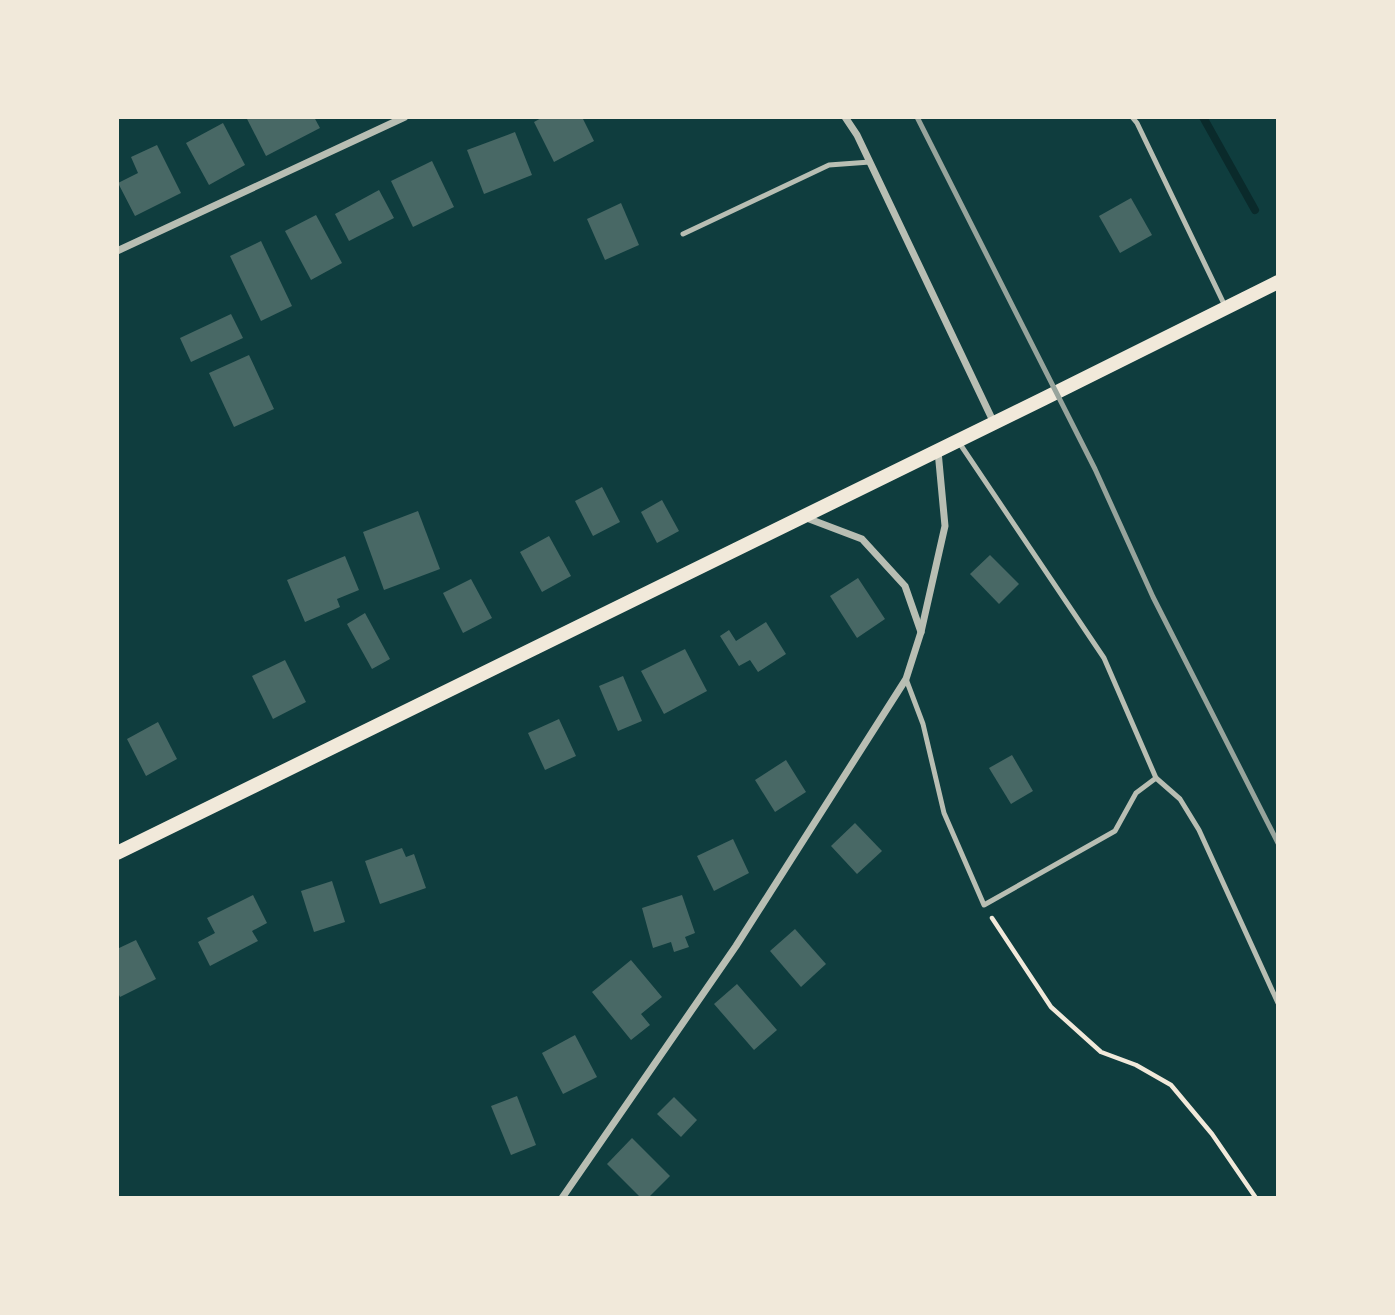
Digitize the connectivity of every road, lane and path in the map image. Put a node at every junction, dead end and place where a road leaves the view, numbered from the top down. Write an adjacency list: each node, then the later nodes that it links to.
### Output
1 (405, 117): 6 (street)
2 (845, 117): 4 (street)
3 (1132, 117): 8 (lane)
4 (870, 162): 5 (lane); 9 (street)
5 (683, 234)
6 (117, 251)
7 (1278, 282): 8 (main road)
8 (1226, 309): 9 (main road)
9 (994, 423): 10 (main road)
10 (958, 441): 11 (main road); 15 (lane)
11 (938, 451): 12 (main road); 13 (street)
12 (803, 517): 13 (street); 16 (main road)
13 (921, 632): 14 (street)
14 (906, 679): 17 (lane); 19 (street)
15 (1156, 778): 17 (lane); 18 (lane)
16 (117, 853)
17 (984, 905): 20 (path)
18 (1278, 1003)
19 (562, 1198)
20 (1256, 1198)

